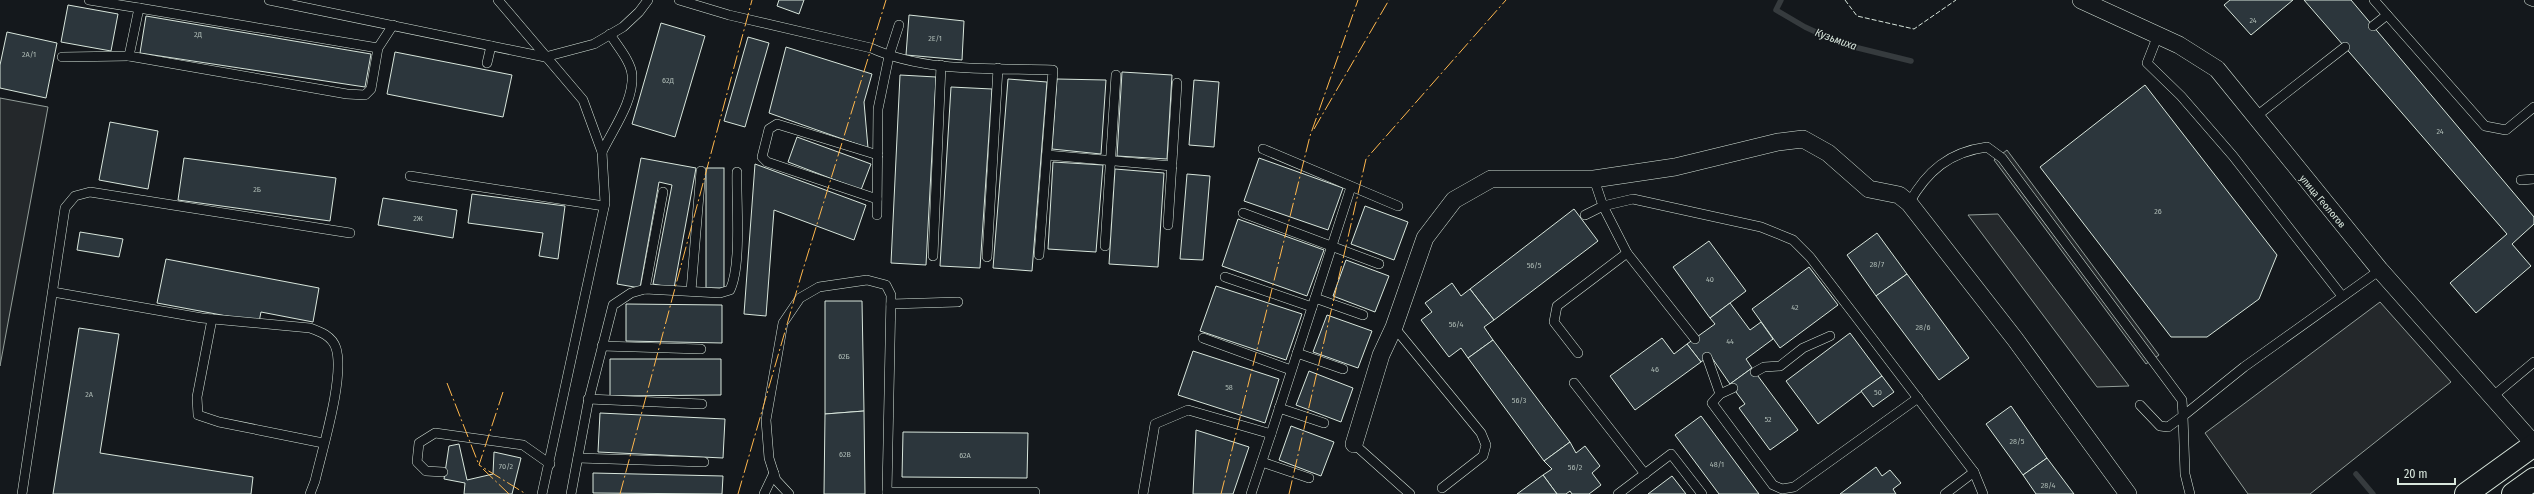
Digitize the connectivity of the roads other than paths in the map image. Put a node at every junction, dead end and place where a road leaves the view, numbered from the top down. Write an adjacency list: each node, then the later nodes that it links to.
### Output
1 (89, 0): 11 (lane)
2 (269, 0): 13 (lane)
3 (498, 0): 22 (lane)
4 (648, 0): 16 (lane)
5 (679, 0): 23 (lane)
6 (2082, 0): 10 (street, улица Геологов)
7 (2374, 0): 12 (lane)
8 (2529, 0): 9 (lane)
9 (2534, 2)
10 (2101, 4): 17 (street, улица Геологов)
11 (139, 8): 20 (lane); 21 (lane)
12 (2387, 15): 15 (lane); 30 (lane)
13 (393, 25): 18 (lane); 20 (lane)
14 (899, 25): 23 (lane)
15 (2373, 26)
16 (610, 34): 22 (lane); 33 (lane)
17 (2158, 35): 31 (street, улица Геологов); 68 (lane)
18 (492, 46): 22 (lane); 25 (lane)
19 (2345, 47): 31 (lane)
20 (378, 48): 21 (lane)
21 (129, 56): 24 (lane)
22 (545, 56): 33 (lane)
23 (889, 56): 26 (lane); 34 (lane)
24 (62, 57)
25 (487, 63)
26 (941, 65): 27 (lane); 60 (lane)
27 (998, 68): 35 (lane); 61 (lane)
28 (1116, 75): 36 (lane)
29 (1177, 83): 37 (lane)
30 (2534, 107)
31 (2254, 118): 63 (street, улица Геологов)
32 (1263, 149): 44 (lane)
33 (602, 152): 48 (lane)
34 (878, 155): 46 (lane); 46 (lane)
35 (1047, 155): 36 (lane); 59 (lane)
36 (1110, 160): 37 (lane); 57 (lane)
37 (1172, 166): 54 (lane)
38 (701, 171): 66 (lane)
39 (737, 172): 66 (lane)
40 (410, 176): 48 (lane)
41 (2534, 178): 43 (lane)
42 (1594, 179): 47 (street); 50 (lane); 75 (street)
43 (2522, 180)
44 (1351, 187): 49 (lane); 56 (lane)
45 (663, 192): 65 (lane)
46 (877, 199): 52 (lane)
47 (1909, 203): 97 (lane); 130 (street)
48 (604, 206): 106 (lane)
49 (1398, 206)
50 (1603, 206): 53 (lane); 58 (lane); 92 (lane)
51 (1242, 213): 56 (lane)
52 (877, 215)
53 (1585, 215)
54 (1168, 225)
55 (350, 233): 67 (lane)
56 (1332, 245): 62 (lane); 69 (lane)
57 (1105, 246)
58 (1627, 253): 78 (lane); 81 (lane)
59 (1039, 255)
60 (933, 256)
61 (987, 257)
62 (1379, 264)
63 (2380, 270): 68 (lane); 91 (street, улица Геологов)
64 (1225, 277): 72 (lane)
65 (645, 289): 66 (lane); 79 (lane)
66 (691, 291)
67 (53, 292): 74 (lane); 116 (lane)
68 (2342, 296): 97 (lane)
69 (1315, 298): 72 (lane); 73 (lane)
70 (958, 302): 71 (lane)
71 (890, 304): 109 (lane); 114 (lane)
72 (1312, 307): 82 (lane)
73 (1362, 315)
74 (212, 319): 100 (lane); 100 (lane)
75 (1394, 327): 101 (street); 113 (lane)
76 (1830, 336): 87 (lane)
77 (1203, 338): 86 (lane)
78 (1695, 339)
79 (602, 346): 80 (lane); 93 (lane)
80 (701, 349)
81 (1578, 352)
82 (1297, 353): 85 (lane); 86 (lane)
83 (1707, 357): 90 (lane)
84 (2534, 362): 91 (lane)
85 (1343, 369)
86 (1291, 370): 96 (lane)
87 (1755, 372)
88 (1574, 383): 110 (lane)
89 (1734, 388): 90 (lane)
90 (1720, 394): 92 (lane)
91 (2492, 397): 102 (street, улица Геологов)
92 (1918, 398): 108 (lane)
93 (588, 399): 94 (lane); 103 (lane)
94 (702, 404)
95 (2140, 405): 97 (lane)
96 (1279, 408): 98 (lane); 99 (lane)
97 (2183, 416): 131 (lane)
98 (1324, 423)
99 (1270, 434): 105 (lane); 123 (lane)
100 (323, 443): 117 (lane)
101 (1354, 444): 125 (lane)
102 (2534, 444): 132 (main road)
103 (578, 458): 104 (lane); 119 (lane)
104 (704, 462)
105 (1262, 462): 111 (lane); 124 (lane)
106 (550, 464): 107 (lane); 118 (lane)
107 (443, 472)
108 (1974, 472): 128 (lane); 129 (lane)
109 (774, 473): 120 (lane); 121 (lane)
110 (1645, 474): 126 (lane); 127 (lane)
111 (1309, 478)
112 (2534, 479): 133 (main road)
113 (1442, 488)
114 (887, 493): 115 (lane)
115 (942, 493): 122 (lane)
116 (22, 494)
117 (310, 494)
118 (542, 494)
119 (571, 494)
120 (764, 494)
121 (789, 494)
122 (1034, 494)
123 (1143, 494)
124 (1251, 494)
125 (1410, 494)
126 (1618, 494)
127 (1702, 494)
128 (1945, 494)
129 (1983, 494)
130 (2128, 494)
131 (2190, 494)
132 (2466, 494)
133 (2513, 494)

